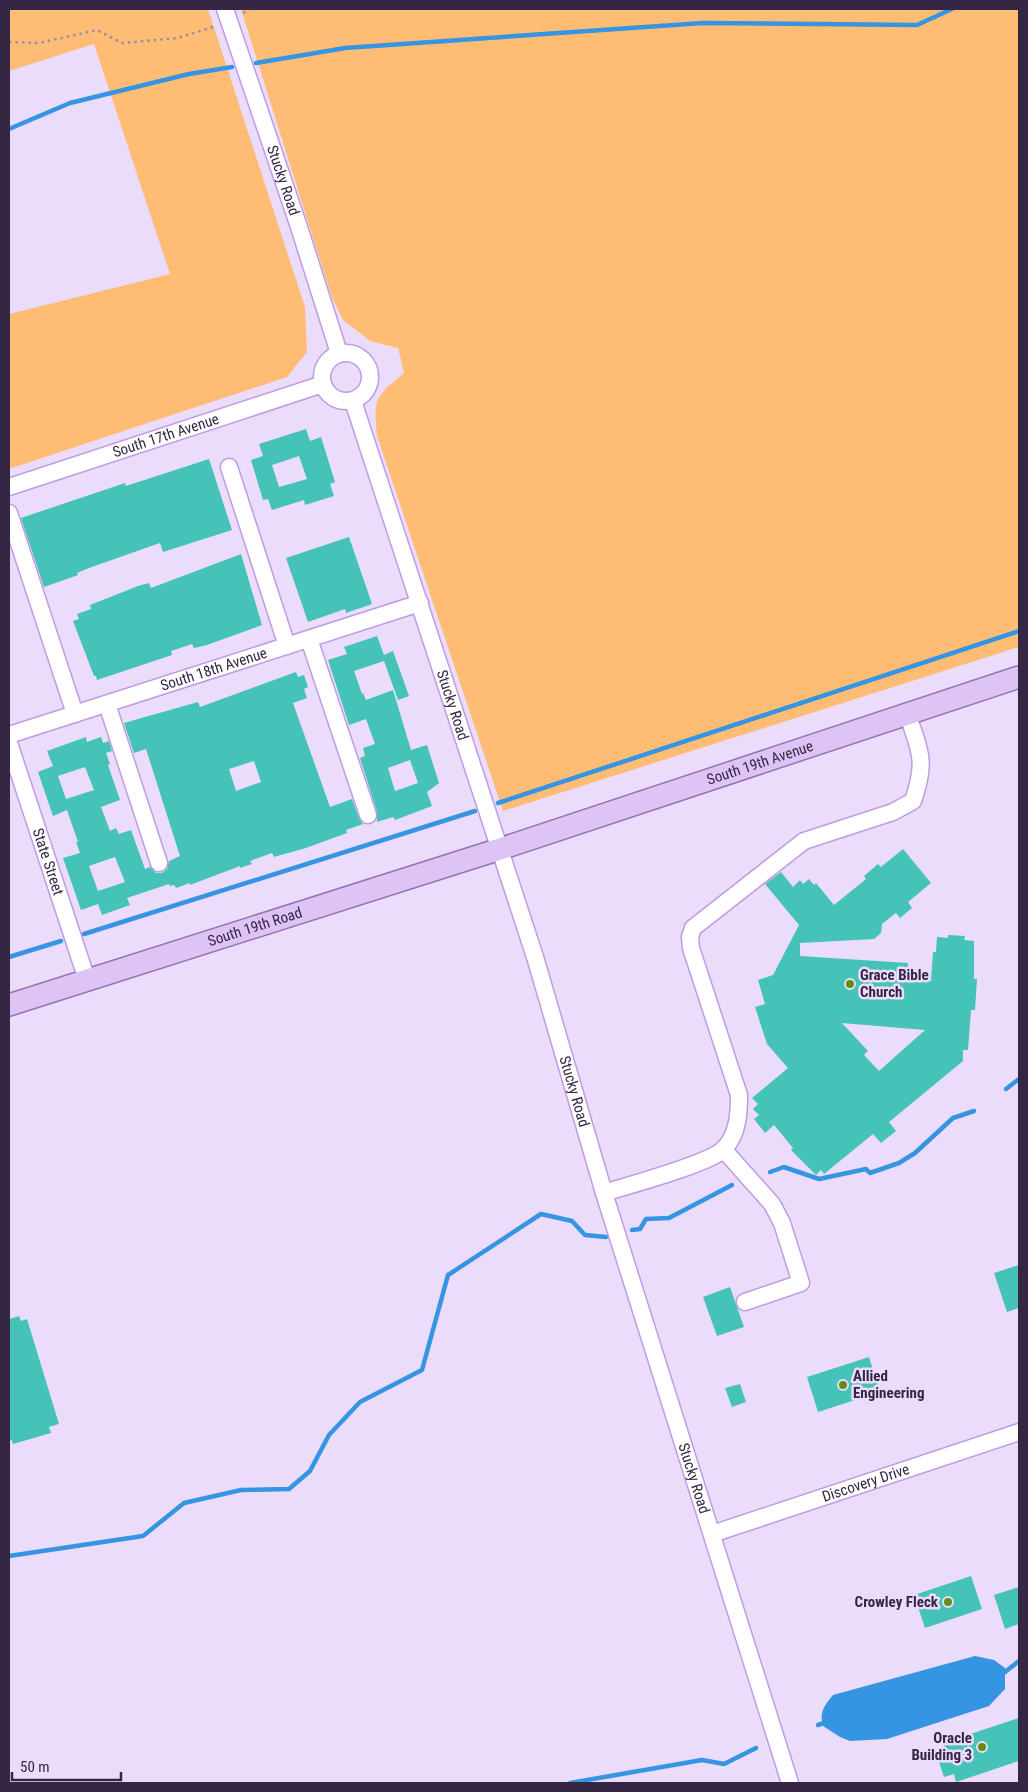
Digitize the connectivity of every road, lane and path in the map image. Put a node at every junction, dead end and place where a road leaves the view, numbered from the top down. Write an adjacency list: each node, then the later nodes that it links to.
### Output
1 (227, 15): 2 (path); 3 (street, Stucky Road)
2 (9, 42)
3 (339, 353): 4 (street); 5 (street)
4 (322, 384): 5 (street); 7 (street, South 17th Avenue)
5 (353, 401): 9 (street, Stucky Road)
6 (229, 467): 11 (street)
7 (9, 487)
8 (9, 513): 15 (street)
9 (420, 604): 10 (street, South 18th Avenue); 19 (street, Stucky Road)
10 (309, 639): 11 (street, South 18th Avenue); 18 (street)
11 (287, 646): 13 (street, South 18th Avenue)
12 (1019, 677): 14 (main road, South 19th Avenue)
13 (107, 704): 15 (street, South 18th Avenue); 20 (street)
14 (907, 713): 19 (main road, South 19th Avenue); 23 (street)
15 (75, 714): 16 (street, South 18th Avenue)
16 (9, 735)
17 (9, 743): 21 (street, State Street)
18 (368, 815)
19 (500, 849): 21 (main road, South 19th Road); 24 (street, Stucky Road)
20 (159, 863)
21 (87, 980): 22 (main road, South 19th Road)
22 (9, 1005)
23 (723, 1149): 24 (street); 25 (street)
24 (604, 1193): 27 (street, Stucky Road)
25 (745, 1302)
26 (1019, 1432): 27 (street, Discovery Drive)
27 (712, 1534): 28 (street, Stucky Road)
28 (790, 1783)

